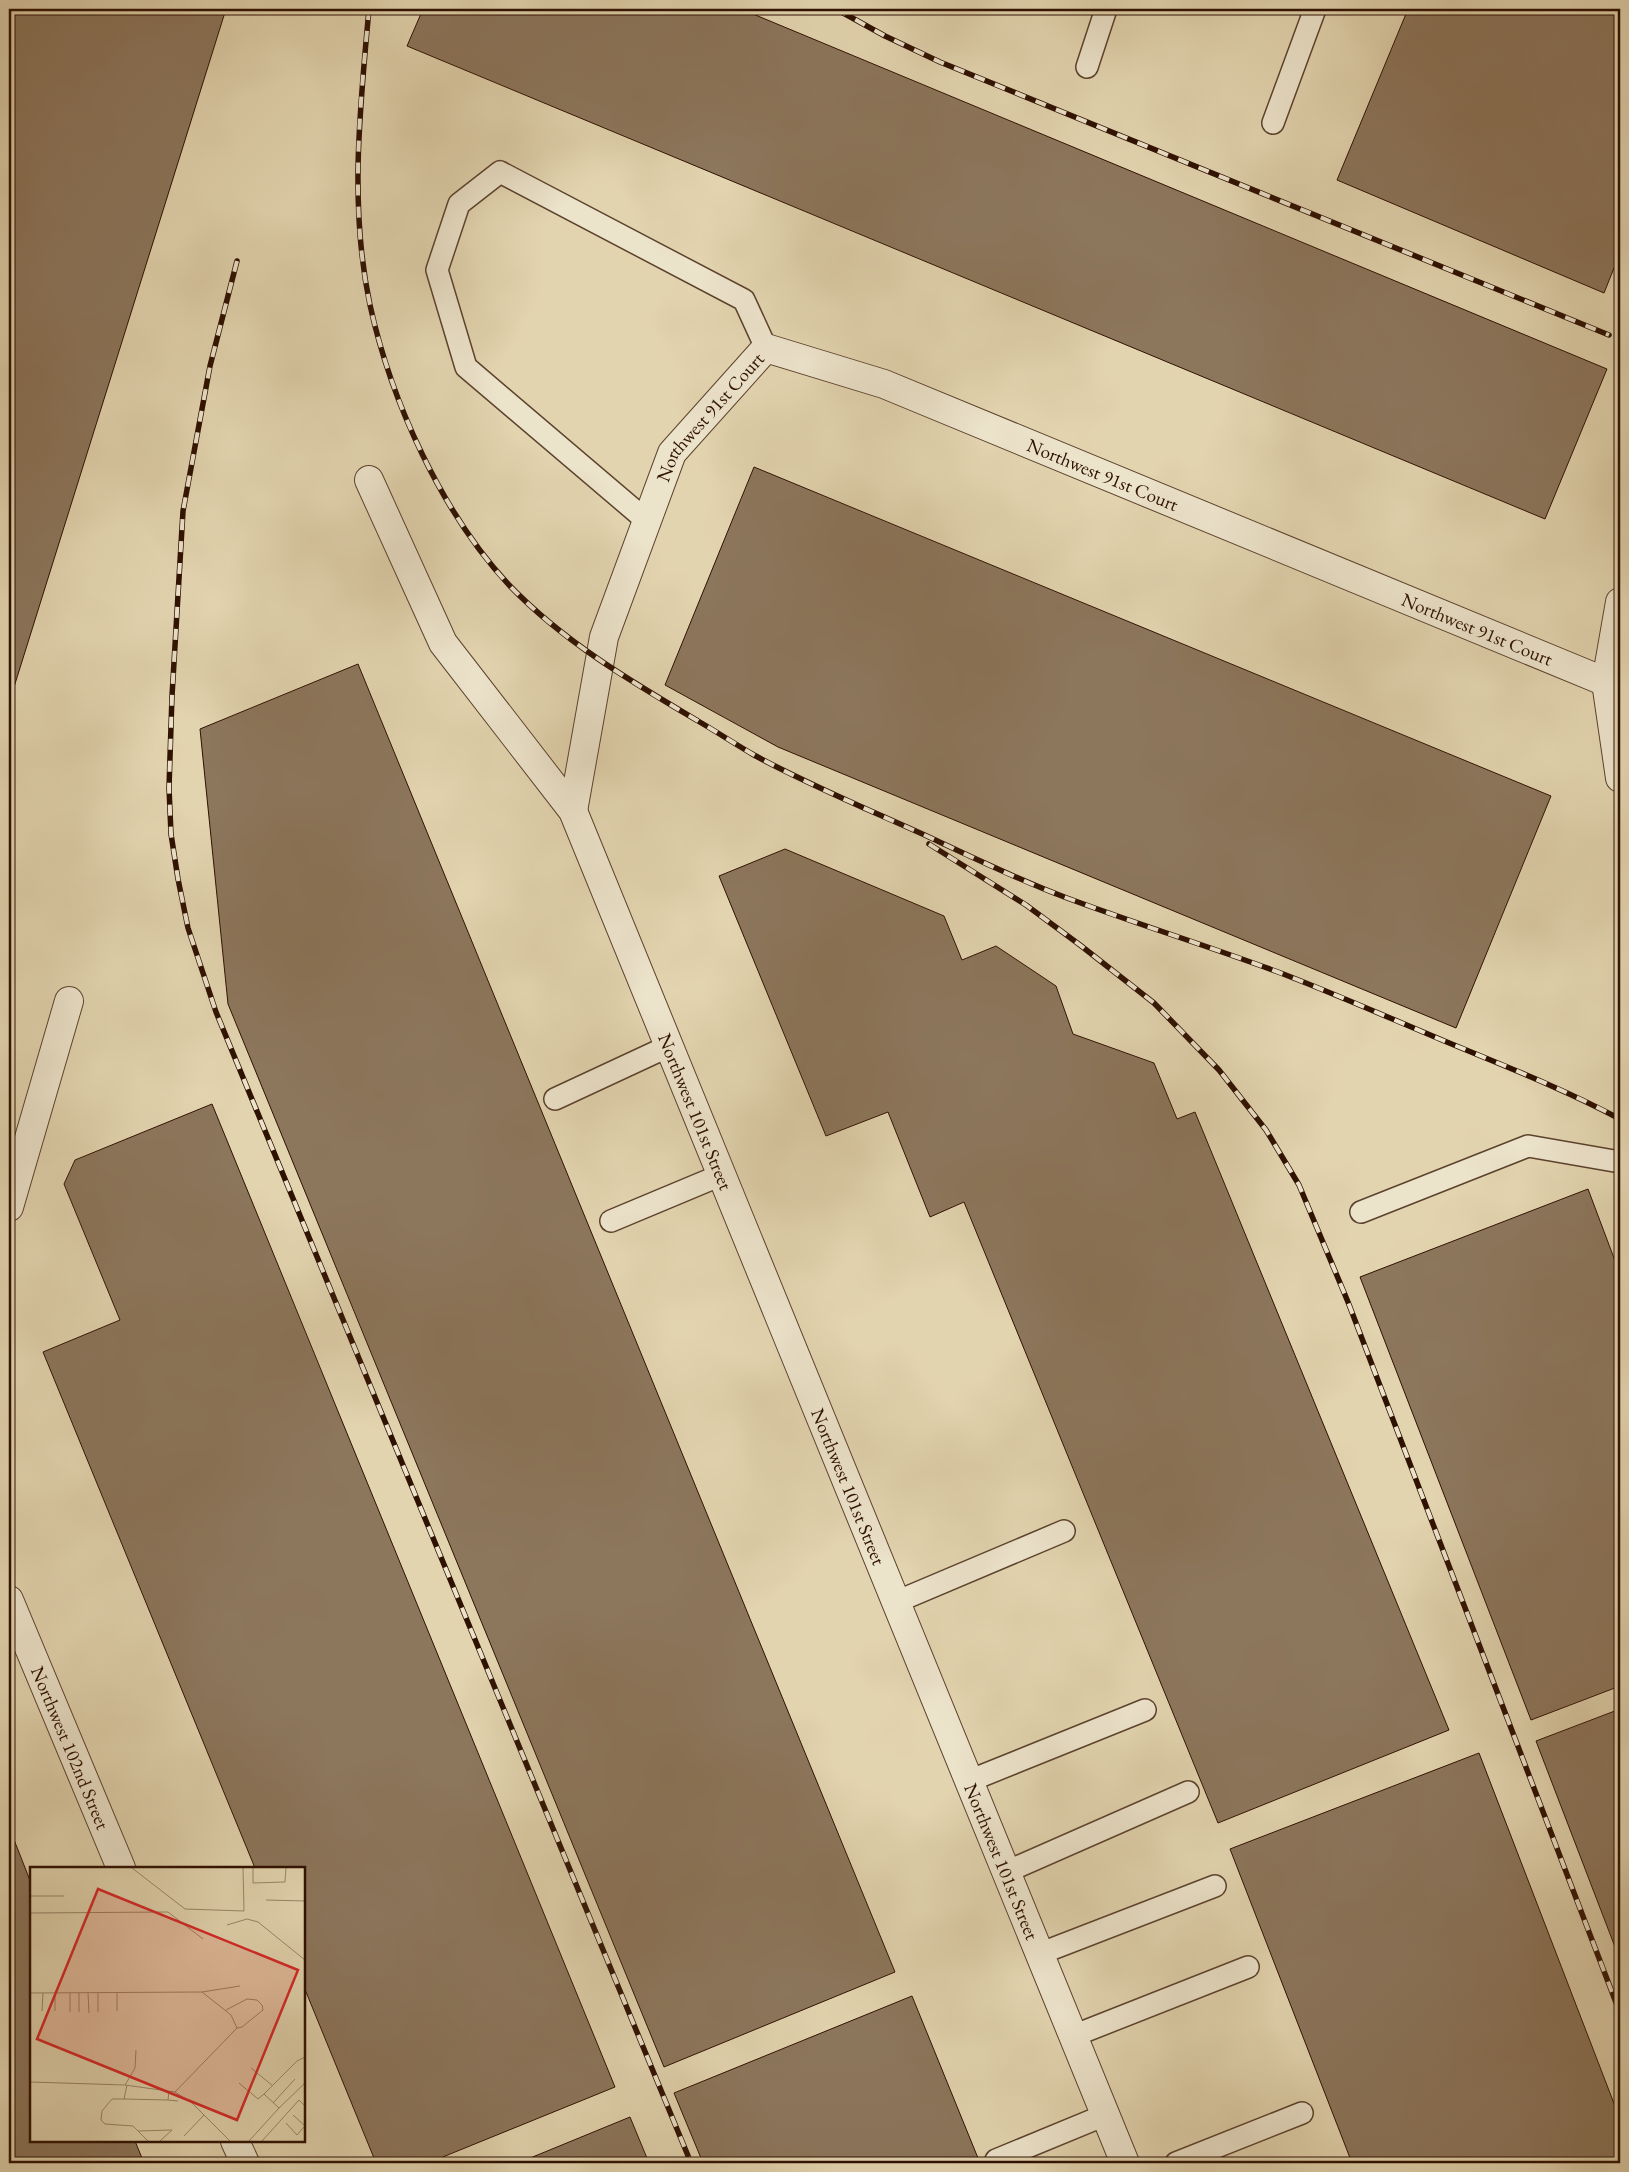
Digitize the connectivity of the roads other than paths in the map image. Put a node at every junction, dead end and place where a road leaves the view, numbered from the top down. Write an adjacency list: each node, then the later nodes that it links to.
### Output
1 (1106, 9): 3 (lane)
2 (1315, 9): 4 (lane)
3 (1088, 66)
4 (1273, 123)
5 (766, 348): 7 (street, Northwest 91st Court); 7 (lane); 9 (street, Northwest 91st Court)
6 (369, 480): 12 (street)
7 (648, 521): 12 (street, Northwest 91st Court)
8 (1620, 602): 9 (street)
9 (1606, 682): 10 (street)
10 (1618, 743): 11 (street)
11 (1620, 778)
12 (572, 811): 14 (street, Northwest 101st Street)
13 (69, 1001): 18 (street)
14 (669, 1046): 15 (lane); 17 (street, Northwest 101st Street)
15 (554, 1099)
16 (1620, 1162): 19 (lane)
17 (721, 1175): 20 (lane); 23 (street, Northwest 101st Street)
18 (9, 1207)
19 (1361, 1212)
20 (611, 1222)
21 (1064, 1531): 23 (lane)
22 (9, 1600): 27 (street, Northwest 102nd Street)
23 (896, 1602): 25 (street, Northwest 101st Street)
24 (1145, 1710): 25 (lane)
25 (969, 1782): 28 (street, Northwest 101st Street)
26 (1188, 1792): 28 (lane)
27 (121, 1867)
28 (1006, 1872): 30 (street, Northwest 101st Street)
29 (1215, 1886): 30 (lane)
30 (1039, 1954): 32 (street, Northwest 101st Street)
31 (1248, 1967): 32 (lane)
32 (1073, 2036): 34 (street, Northwest 101st Street)
33 (1302, 2113): 39 (lane)
34 (1105, 2115): 36 (lane); 38 (street, Northwest 101st Street)
35 (235, 2142): 37 (street)
36 (996, 2160)
37 (245, 2163)
38 (1125, 2163)
39 (1176, 2163)

